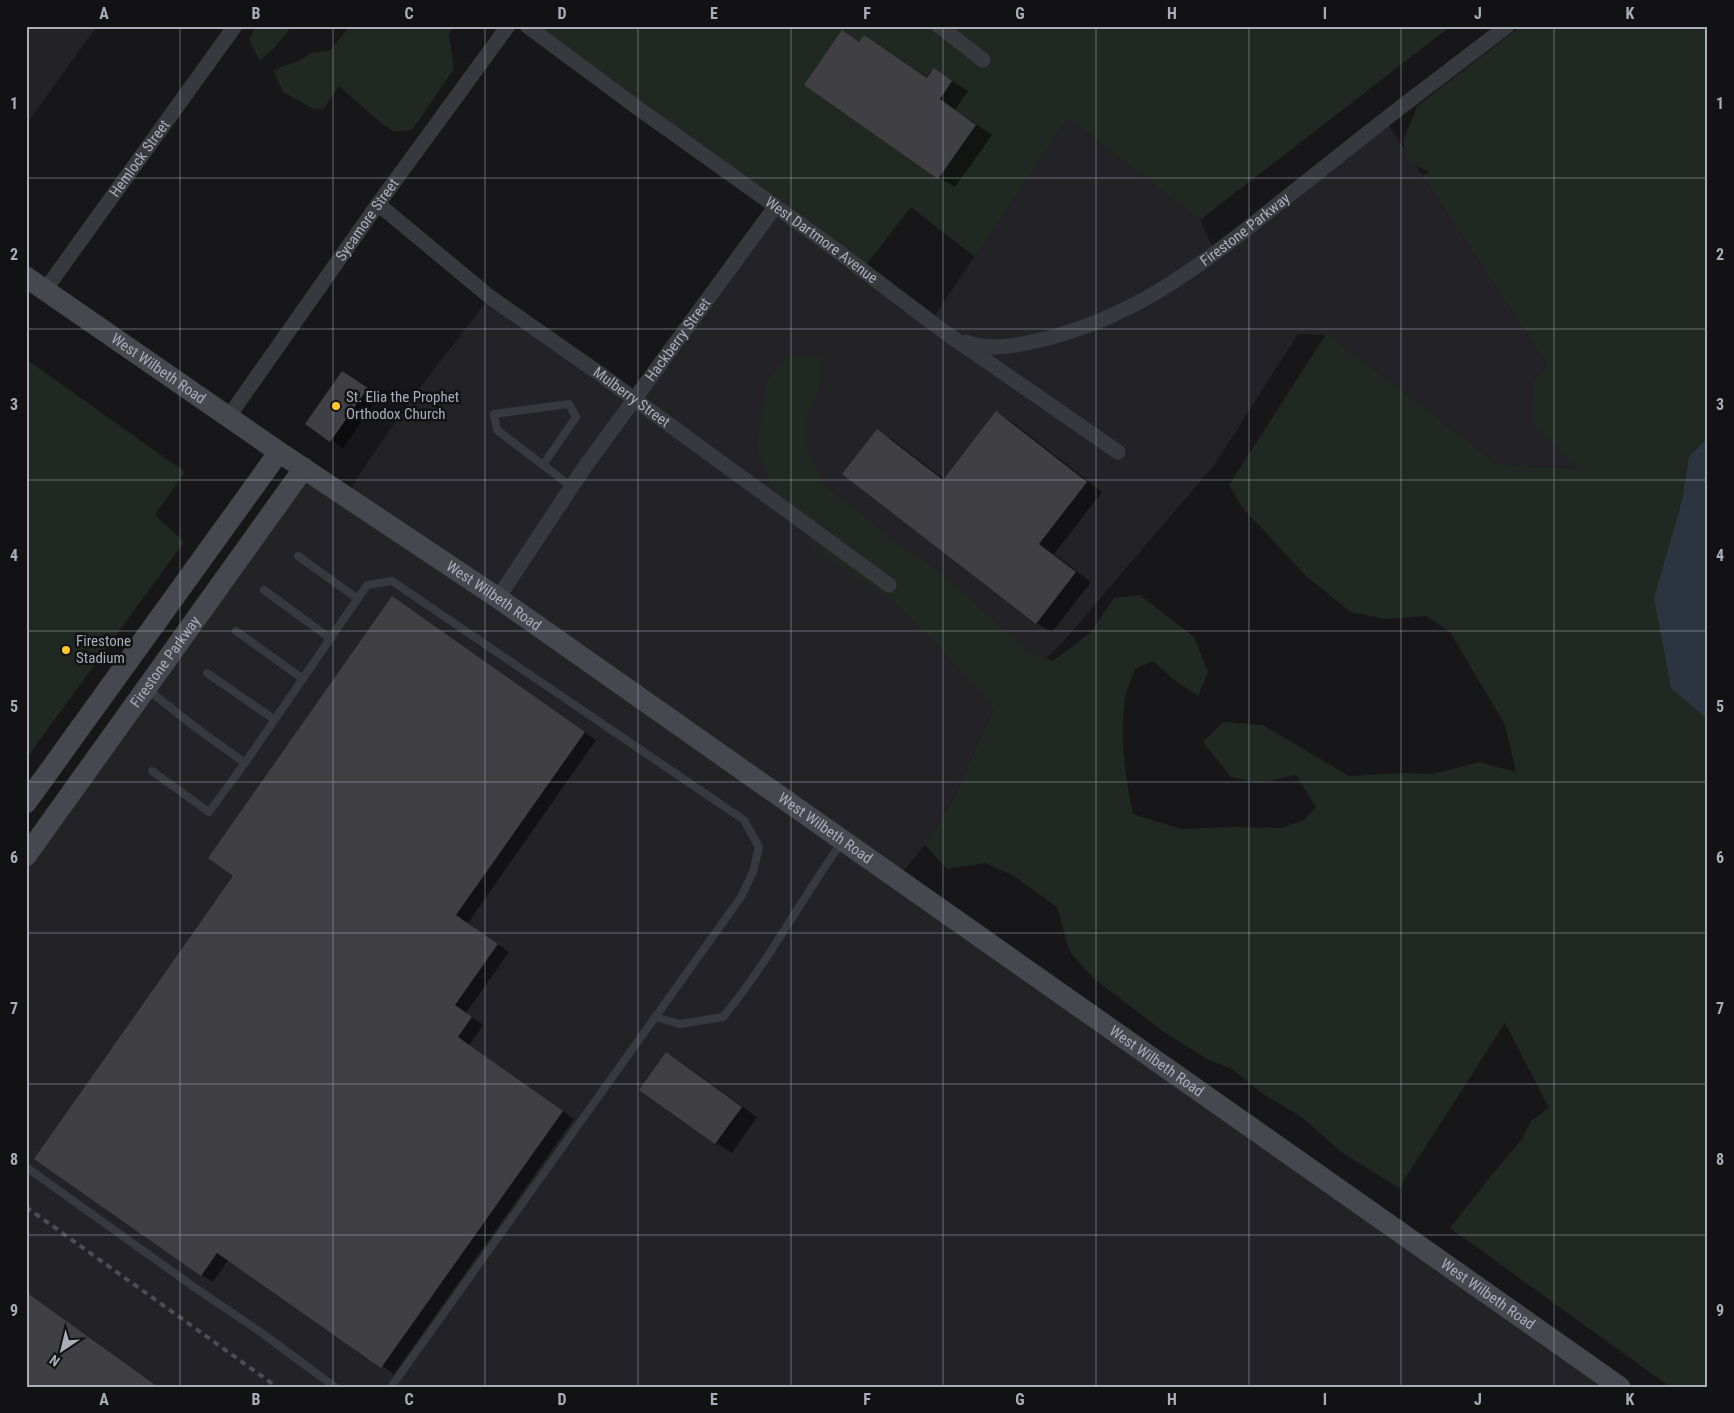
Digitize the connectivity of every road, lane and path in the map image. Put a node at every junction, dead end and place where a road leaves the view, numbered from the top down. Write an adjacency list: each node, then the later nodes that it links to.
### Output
1 (234, 26): 10 (street, Hemlock Street)
2 (508, 26): 7 (street, Sycamore Street)
3 (527, 26): 8 (street, West Dartmore Avenue)
4 (939, 26): 6 (street)
5 (1507, 26): 11 (street, Firestone Parkway)
6 (984, 60)
7 (378, 204): 12 (street, Mulberry Street); 13 (street, Sycamore Street)
8 (775, 207): 11 (street, West Dartmore Avenue); 12 (street, Hackberry Street)
9 (26, 277): 10 (main road, West Wilbeth Road)
10 (45, 290): 13 (main road, West Wilbeth Road)
11 (946, 333): 15 (street, West Dartmore Avenue)
12 (634, 399): 18 (street, Hackberry Street); 20 (street, Mulberry Street)
13 (229, 416): 14 (main road, West Wilbeth Road)
14 (279, 452): 17 (main road, West Wilbeth Road); 32 (main road, Firestone Parkway)
15 (1118, 452)
16 (543, 465): 16 (lane); 18 (lane)
17 (304, 468): 22 (main road, West Wilbeth Road); 28 (main road, Firestone Parkway)
18 (572, 487): 22 (street, Hackberry Street)
19 (298, 556): 23 (lane)
20 (889, 585)
21 (264, 590): 25 (lane)
22 (498, 598): 33 (main road, West Wilbeth Road)
23 (358, 599): 25 (lane); 35 (lane)
24 (236, 631): 27 (lane)
25 (331, 639): 27 (lane)
26 (207, 673): 29 (lane)
27 (303, 679): 29 (lane)
28 (147, 689): 30 (lane); 34 (main road, Firestone Parkway)
29 (275, 720): 30 (lane)
30 (245, 763): 31 (lane)
31 (152, 771)
32 (26, 802)
33 (843, 841): 35 (lane); 39 (main road, West Wilbeth Road)
34 (26, 856)
35 (655, 1017): 38 (lane)
36 (26, 1168): 37 (lane)
37 (335, 1387)
38 (391, 1387)
39 (1620, 1387)

